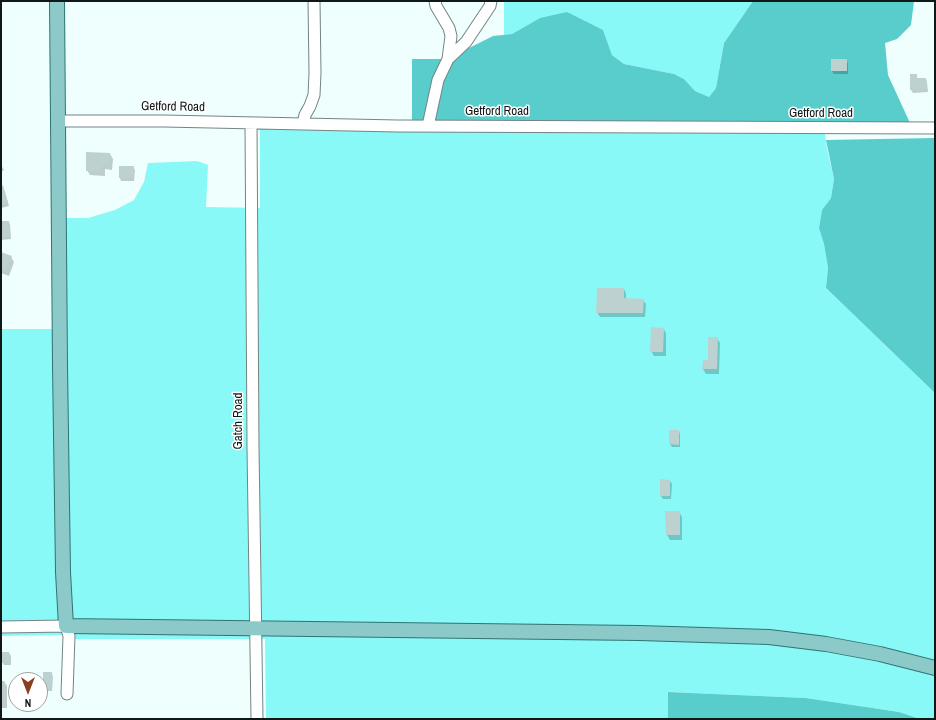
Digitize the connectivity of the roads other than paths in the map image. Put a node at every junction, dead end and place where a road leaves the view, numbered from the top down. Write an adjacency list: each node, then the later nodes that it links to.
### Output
1 (57, 1): 6 (main road)
2 (314, 1): 8 (street)
3 (435, 1): 5 (street)
4 (491, 1): 5 (street)
5 (448, 59): 9 (street)
6 (58, 120): 7 (street, Getford Road); 11 (main road)
7 (251, 123): 8 (street, Getford Road); 13 (street, Gatch Road)
8 (303, 124): 9 (street, Getford Road)
9 (428, 126): 10 (street, Getford Road)
10 (935, 128)
11 (66, 626): 12 (street); 13 (main road); 15 (street)
12 (1, 627)
13 (256, 628): 14 (main road); 16 (street, Gatch Road)
14 (935, 668)
15 (68, 694)
16 (257, 719)

